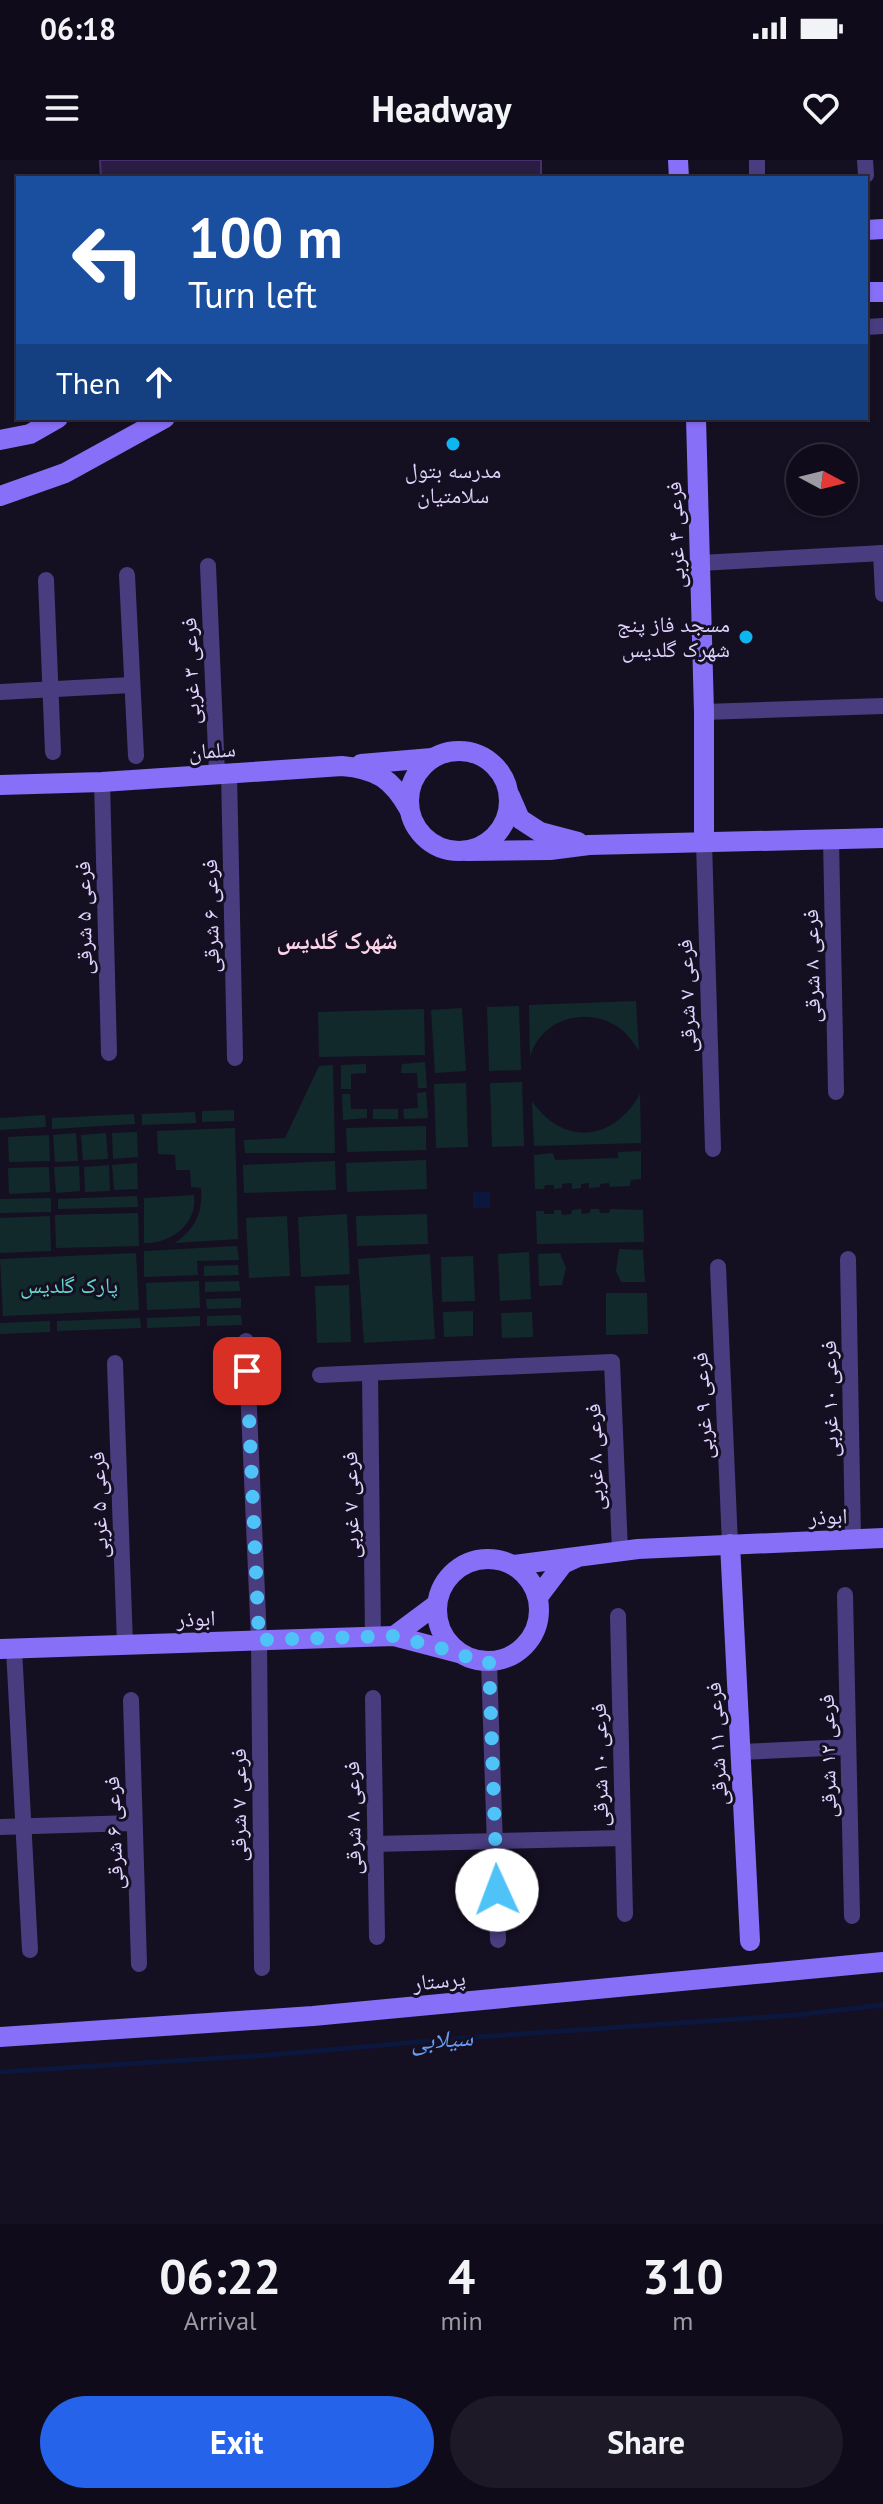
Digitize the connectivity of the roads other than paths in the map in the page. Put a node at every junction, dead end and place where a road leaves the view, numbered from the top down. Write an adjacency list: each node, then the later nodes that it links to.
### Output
1 (54, 420): 4 (street)
2 (161, 420): 5 (street)
3 (696, 420): 7 (street, فرعی ۴ غربی)
4 (0, 440)
5 (0, 496)
6 (882, 553): 7 (street); 11 (street)
7 (700, 563): 16 (street, فرعی ۴ غربی)
8 (208, 566): 21 (street, فرعی ۳ غربی)
9 (127, 575): 12 (street)
10 (46, 580): 13 (street)
11 (883, 594)
12 (131, 685): 13 (street); 18 (street)
13 (52, 690): 14 (street); 17 (street)
14 (0, 692)
15 (883, 706): 16 (street)
16 (704, 712): 28 (street, فرعی ۴ غربی)
17 (53, 752)
18 (136, 756)
19 (432, 758): 20 (street); 24 (street); 25 (street)
20 (342, 766): 21 (street, سلمان); 25 (street, سلمان)
21 (223, 774): 22 (street, سلمان); 32 (street, فرعی ۶ شرقی)
22 (102, 782): 23 (street, سلمان); 31 (street, فرعی ۵ شرقی)
23 (0, 785)
24 (508, 793): 29 (street); 30 (street)
25 (409, 809): 30 (street)
26 (883, 838): 27 (street)
27 (831, 839): 28 (street); 33 (street, فرعی ۸ شرقی)
28 (704, 842): 29 (street); 34 (street, فرعی ۷ شرقی)
29 (589, 845): 30 (street)
30 (467, 851)
31 (109, 1053)
32 (235, 1058)
33 (836, 1092)
34 (713, 1149)
35 (848, 1259): 42 (street, فرعی ۱۰ غربی)
36 (718, 1267): 43 (street, فرعی ۹ غربی)
37 (246, 1341): 53 (street, فرعی ۷ شرقی)
38 (115, 1363): 54 (street, فرعی ۵ غربی)
39 (370, 1373): 40 (street); 44 (street, فرعی ۸ غربی); 52 (street, فرعی ۷ غربی)
40 (320, 1375)
41 (883, 1538): 42 (street, ابوذر)
42 (853, 1539): 43 (street, ابوذر)
43 (730, 1544): 44 (street, ابوذر); 61 (street, فرعی ۱۱ شرقی)
44 (620, 1551): 45 (street, ابوذر)
45 (583, 1555): 46 (street, ابوذر); 48 (street)
46 (514, 1565): 48 (street); 49 (street)
47 (845, 1595): 60 (street, فرعی ۱۲ شرقی)
48 (538, 1597): 57 (street)
49 (437, 1604): 51 (street); 56 (street)
50 (618, 1616): 65 (street, فرعی ۱۰ شرقی)
51 (394, 1636): 52 (street, ابوذر); 56 (street, ابوذر)
52 (373, 1637): 53 (street, ابوذر)
53 (259, 1640): 54 (street, ابوذر); 76 (street, فرعی ۷ شرقی)
54 (125, 1645): 55 (street, ابوذر)
55 (7, 1649): 63 (street)
56 (459, 1653): 57 (street)
57 (489, 1662): 66 (street)
58 (373, 1698): 67 (street, فرعی ۸ شرقی)
59 (131, 1700): 62 (street, فرعی ۶ شرقی)
60 (848, 1747): 61 (street); 69 (street, فرعی ۱۲ شرقی)
61 (740, 1752): 72 (street, فرعی ۱۱ شرقی)
62 (134, 1823): 63 (street); 75 (street, فرعی ۶ شرقی)
63 (24, 1826): 64 (street); 73 (street)
64 (0, 1827)
65 (623, 1838): 66 (street); 68 (street, فرعی ۱۰ شرقی)
66 (495, 1840): 67 (street); 71 (street)
67 (374, 1844): 70 (street, فرعی ۸ شرقی)
68 (625, 1914)
69 (852, 1916)
70 (377, 1937)
71 (498, 1940)
72 (750, 1941)
73 (30, 1950)
74 (883, 1962): 77 (street, پرستار)
75 (139, 1964)
76 (262, 1968)
77 (0, 2037)

